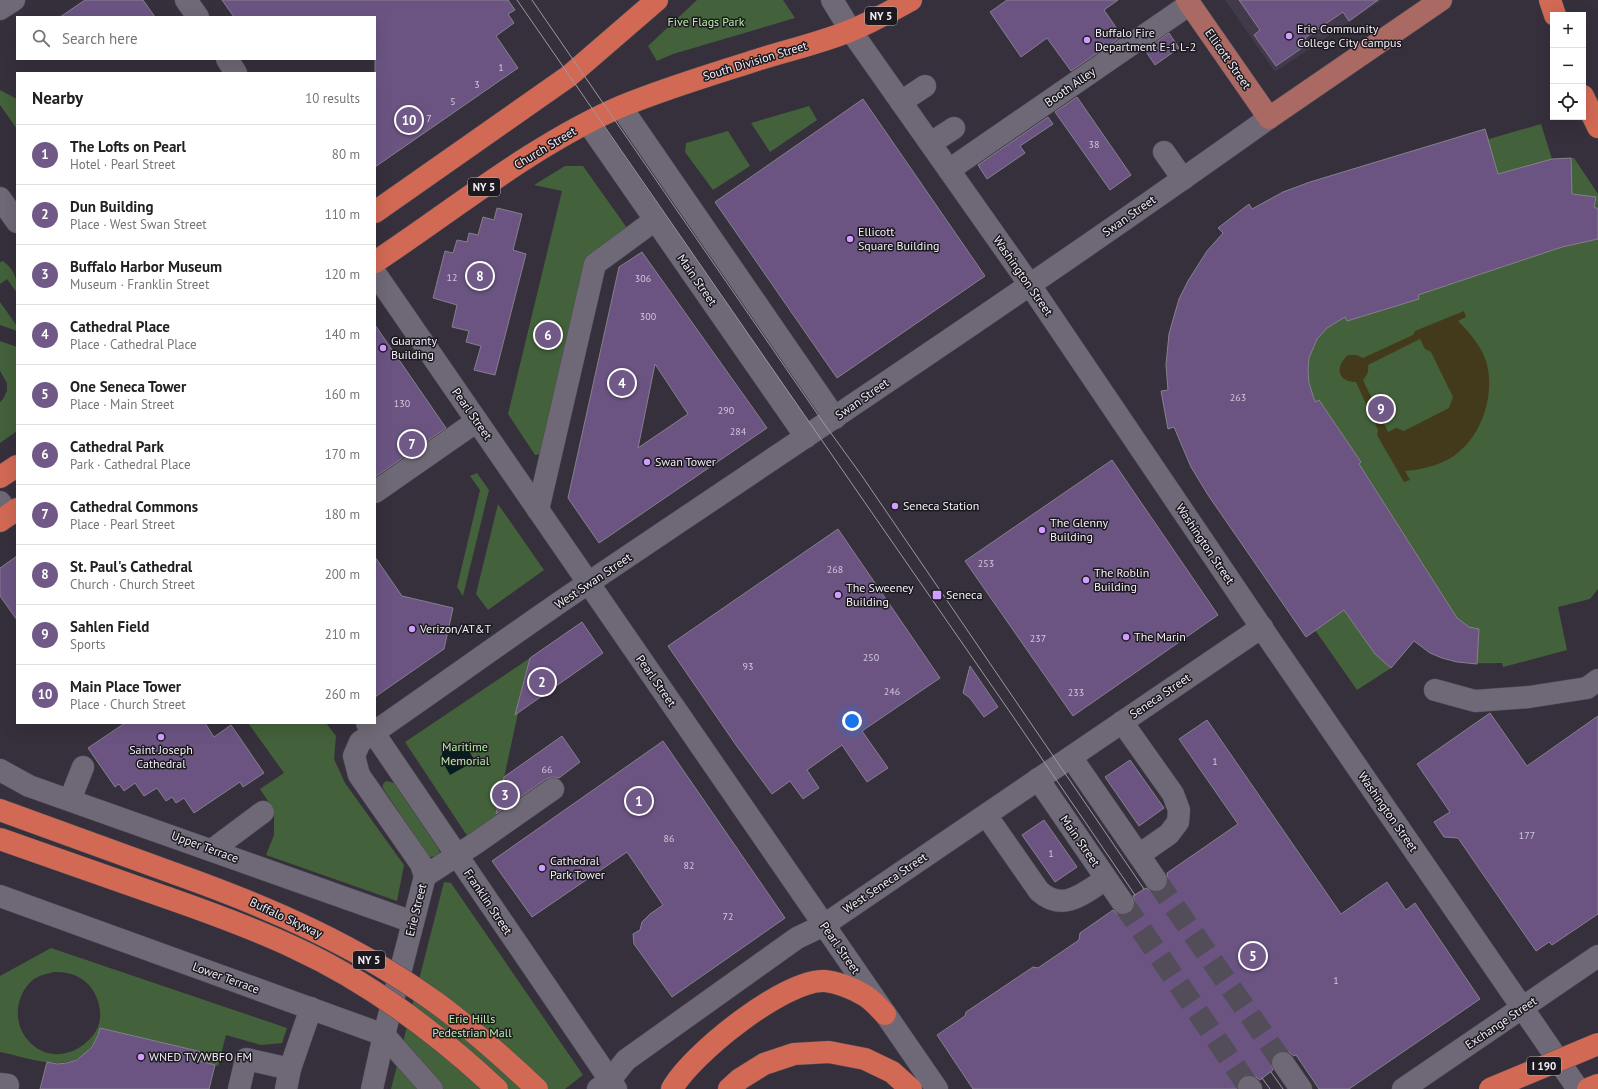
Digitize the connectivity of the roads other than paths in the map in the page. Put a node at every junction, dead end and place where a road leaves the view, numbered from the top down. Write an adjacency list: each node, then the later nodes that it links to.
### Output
1 (14, 0): 9 (street)
2 (186, 0): 11 (street)
3 (657, 0): 28 (highway)
4 (832, 0): 12 (street, Washington Street)
5 (911, 0): 12 (highway, South Division Street / NY 5)
6 (1442, 0): 19 (main road, Swan Street)
7 (1550, 0): 10 (highway)
8 (1188, 2): 19 (main road, Ellicott Street); 25 (street, Booth Alley)
9 (0, 9)
10 (1554, 12)
11 (197, 16)
12 (851, 31): 16 (street, Washington Street); 18 (highway, South Division Street / NY 5)
13 (227, 60): 14 (street)
14 (235, 72)
15 (924, 86): 16 (street)
16 (901, 102): 23 (street, Washington Street)
17 (1586, 102): 21 (highway)
18 (621, 107): 20 (highway, South Division Street / NY 5); 34 (street)
19 (1269, 118): 26 (street, Swan Street)
20 (593, 121): 29 (street, Main Street); 31 (highway, Church Street / NY 5)
21 (1598, 127)
22 (954, 128): 23 (street)
23 (931, 143): 25 (street, Washington Street)
24 (1164, 152): 26 (street)
25 (949, 170): 33 (street, Washington Street)
26 (1183, 179): 33 (street, Swan Street)
27 (0, 198): 30 (street)
28 (376, 211)
29 (655, 220): 36 (street, Main Street); 40 (street)
30 (16, 221)
31 (376, 261)
32 (376, 274): 35 (street, Pearl Street)
33 (1030, 285): 34 (street, Swan Street); 42 (street, Washington Street)
34 (835, 418): 36 (street, Swan Street)
35 (477, 421): 39 (street); 40 (street, Pearl Street)
36 (811, 434): 41 (street, West Swan Street)
37 (16, 467): 38 (highway)
38 (0, 477)
39 (376, 491)
40 (538, 510): 41 (street, Pearl Street)
41 (588, 584): 46 (street, West Swan Street); 66 (street, Pearl Street)
42 (1262, 627): 45 (street, Seneca Street); 68 (street, Washington Street)
43 (1598, 680): 44 (street)
44 (1435, 690)
45 (1122, 722): 47 (street, Seneca Street); 59 (street)
46 (370, 728): 58 (street, Franklin Street); 60 (street, Erie Street)
47 (1065, 761): 50 (street, West Seneca Street); 59 (street)
48 (83, 767): 52 (street)
49 (0, 770): 52 (street, Upper Terrace)
50 (1038, 779): 55 (street, West Seneca Street); 61 (street, Main Street)
51 (553, 789): 58 (street)
52 (70, 800): 57 (street, Upper Terrace)
53 (0, 810): 84 (highway, Buffalo Skyway / NY 5, bridge)
54 (263, 812): 57 (street)
55 (986, 815): 61 (street); 66 (street, West Seneca Street)
56 (0, 839): 83 (highway, Buffalo Skyway / NY 5, bridge)
57 (212, 850): 65 (street, Upper Terrace)
58 (456, 855): 60 (street); 77 (street, Franklin Street)
59 (1139, 855): 62 (street)
60 (425, 876): 65 (street, Erie Street)
61 (1106, 878): 64 (street, Main Street)
62 (1156, 880)
63 (0, 896): 69 (street, Lower Terrace)
64 (1123, 903)
65 (413, 922): 71 (street, Erie Street)
66 (824, 925): 70 (street, Pearl Street); 77 (street, West Seneca Street)
67 (1598, 956): 68 (street, Exchange Street)
68 (1523, 1007): 78 (street, Washington Street); 90 (street, Exchange Street)
69 (311, 1008): 71 (street, Lower Terrace); 74 (street)
70 (885, 1014): 85 (highway); 88 (street, Pearl Street)
71 (384, 1035): 81 (street, Erie Street); 82 (street, Lower Terrace)
72 (1598, 1044): 91 (highway, I 190, bridge)
73 (1284, 1063): 89 (street)
74 (288, 1079): 80 (street)
75 (0, 1084): 79 (street)
76 (1598, 1085): 78 (highway)
77 (608, 1086)
78 (1579, 1086)
79 (7, 1089)
80 (238, 1089)
81 (372, 1089)
82 (432, 1089)
83 (497, 1089)
84 (537, 1089)
85 (672, 1089)
86 (729, 1089): 87 (highway)
87 (911, 1089)
88 (936, 1089)
89 (1301, 1089)
90 (1403, 1089)
91 (1490, 1089)

